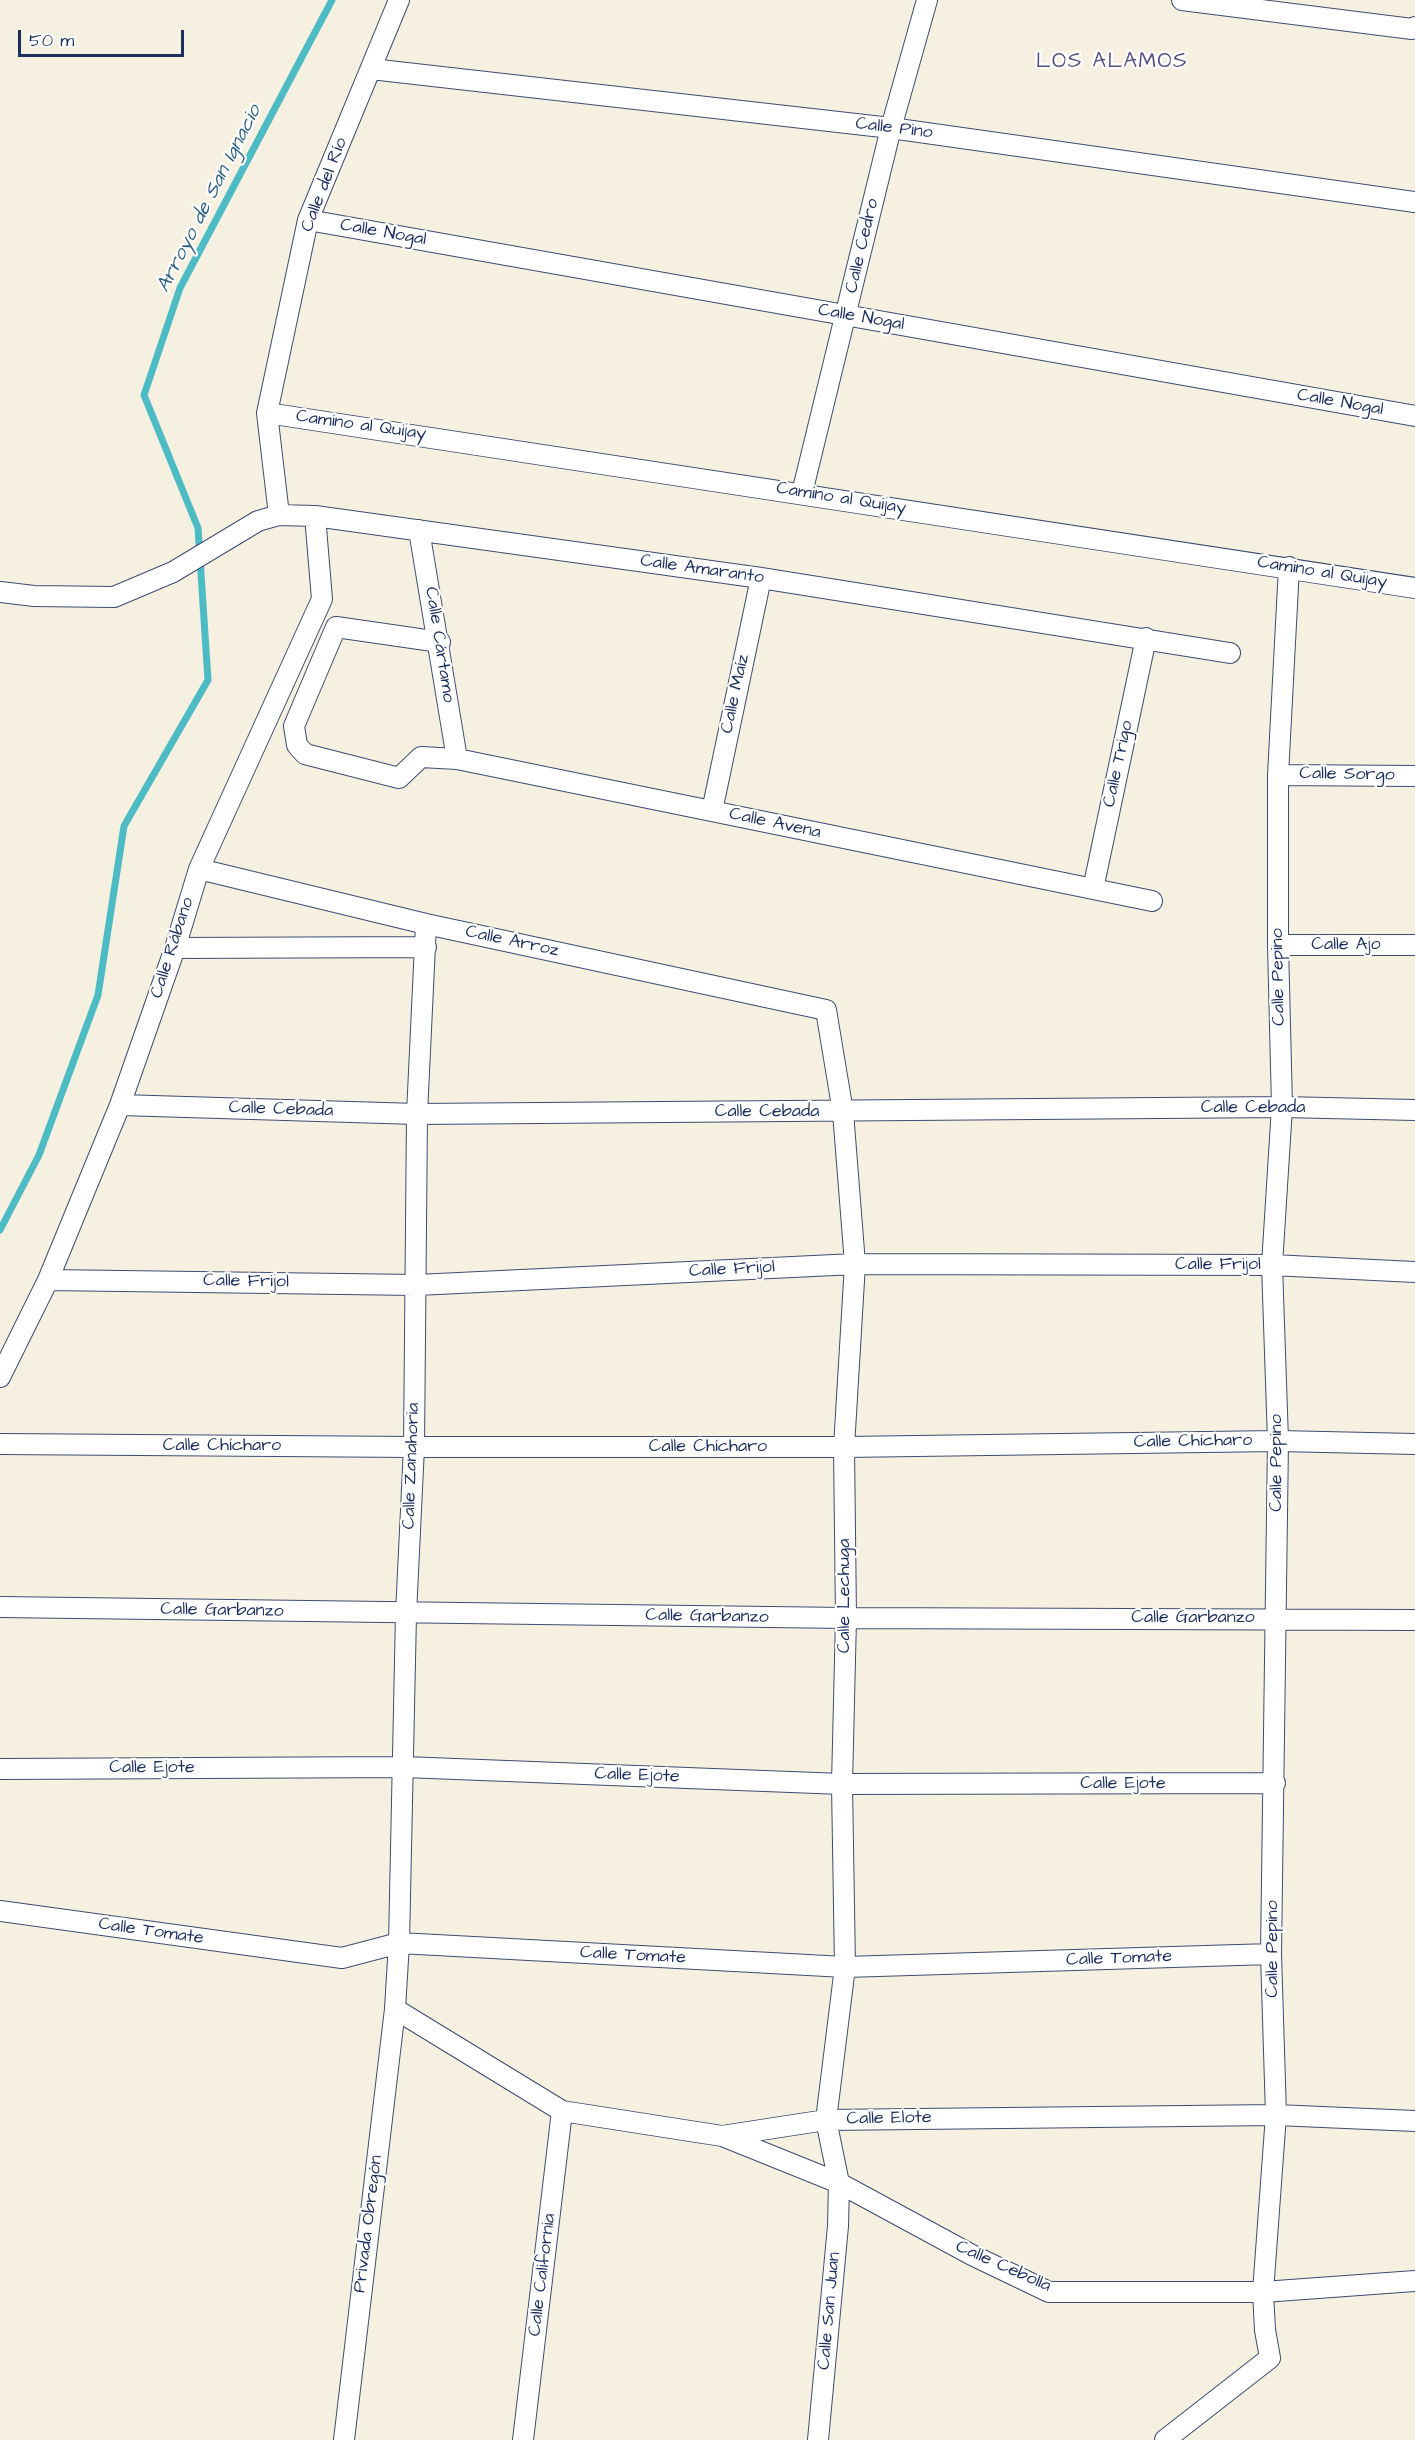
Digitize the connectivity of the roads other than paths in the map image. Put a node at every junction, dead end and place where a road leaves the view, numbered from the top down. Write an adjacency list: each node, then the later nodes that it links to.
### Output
1 (399, 0): 5 (street, Calle del Río)
2 (927, 0): 6 (street, Calle Cedro)
3 (1182, 0): 4 (street)
4 (1415, 27)
5 (371, 69): 6 (street, Calle Pino); 8 (street, Calle del Río)
6 (891, 128): 7 (street, Calle Pino); 9 (street, Calle Cedro)
7 (1415, 201)
8 (308, 220): 9 (street, Calle Nogal); 10 (street, Calle del Río)
9 (846, 316): 11 (street, Calle Nogal); 12 (street, Calle Cedro)
10 (267, 413): 12 (street, Camino al Quijay); 13 (street, Calle del Río)
11 (1415, 416)
12 (802, 493): 16 (street, Camino al Quijay)
13 (279, 515): 14 (street, Calle Amaranto); 19 (street, Calle Amaranto)
14 (315, 516): 15 (street, Calle Amaranto); 27 (street, Calle Rábano)
15 (419, 530): 17 (street, Calle Amaranto); 21 (street, Calle Cártamo)
16 (1289, 567): 18 (street, Camino al Quijay); 24 (street, Calle Pepino)
17 (761, 578): 20 (street, Calle Amaranto); 26 (street, Calle Maíz)
18 (1415, 588)
19 (0, 592)
20 (1146, 638): 22 (street, Calle Amaranto); 28 (street, Calle Trigo)
21 (440, 642): 23 (street, Calle Cártamo); 23 (street, Calle Avena)
22 (1230, 653)
23 (457, 759): 26 (street, Calle Avena)
24 (1278, 775): 25 (street, Calle Sorgo); 31 (street, Calle Pepino)
25 (1415, 776)
26 (712, 811): 28 (street, Calle Avena)
27 (199, 869): 30 (street, Calle Arroz); 34 (street, Calle Rábano)
28 (1093, 889): 29 (street, Calle Avena)
29 (1152, 901)
30 (426, 924): 33 (street, Calle Zanahoria); 35 (street, Calle Arroz)
31 (1278, 945): 32 (street, Calle Ajo); 37 (street, Calle Pepino)
32 (1415, 945)
33 (426, 946): 34 (street); 40 (street, Calle Zanahoria)
34 (175, 948): 36 (street, Calle Rábano)
35 (826, 1010): 39 (street, Calle Lechuga)
36 (120, 1106): 40 (street, Calle Cebada); 44 (street, Calle Rábano)
37 (1282, 1107): 38 (street, Calle Cebada); 39 (street, Calle Cebada); 42 (street, Calle Pepino)
38 (1415, 1110)
39 (843, 1112): 40 (street, Calle Cebada); 41 (street, Calle Lechuga)
40 (417, 1114): 45 (street, Calle Zanahoria)
41 (855, 1264): 42 (street, Calle Frijol); 45 (street, Calle Frijol); 51 (street, Calle Lechuga)
42 (1272, 1265): 43 (street, Calle Frijol); 47 (street, Calle Pepino)
43 (1415, 1272)
44 (48, 1280): 45 (street, Calle Frijol); 46 (street, Calle Rábano)
45 (417, 1285): 50 (street, Calle Zanahoria)
46 (0, 1377)
47 (1278, 1441): 49 (street, Calle Chícharo); 51 (street, Calle Chícharo); 55 (street, Calle Pepino)
48 (0, 1444): 50 (street, Calle Chícharo)
49 (1415, 1444)
50 (414, 1447): 51 (street, Calle Chícharo); 53 (street, Calle Zanahoria)
51 (844, 1447): 54 (street, Calle Lechuga)
52 (0, 1607): 53 (street, Calle Garbanzo)
53 (406, 1614): 54 (street, Calle Garbanzo); 57 (street, Calle Zanahoria)
54 (846, 1618): 55 (street, Calle Garbanzo); 60 (street, Calle Lechuga)
55 (1276, 1618): 56 (street, Calle Garbanzo); 59 (street, Calle Pepino)
56 (1415, 1620)
57 (404, 1767): 58 (street, Calle Ejote); 60 (street, Calle Ejote); 62 (street, Calle Zanahoria)
58 (0, 1769)
59 (1275, 1783): 60 (street, Calle Ejote); 63 (street, Calle Pepino)
60 (842, 1784): 64 (street, Calle Lechuga)
61 (0, 1911): 62 (street, Calle Tomate)
62 (399, 1943): 64 (street, Calle Tomate); 65 (street, Calle Zanahoria)
63 (1271, 1954): 64 (street, Calle Tomate); 67 (street, Calle Pepino)
64 (845, 1967): 68 (street, Calle Lechuga)
65 (395, 2009): 66 (street, Calle Elote); 74 (street, Privada Obregón)
66 (562, 2111): 70 (street, Calle Elote); 75 (street, Calle California)
67 (1276, 2115): 68 (street, Calle Elote); 69 (street, Calle Elote); 73 (street, Calle Pepino)
68 (826, 2120): 70 (street, Calle Elote); 71 (street, Calle Lechuga)
69 (1415, 2121)
70 (722, 2136): 71 (street, Calle Cebolla)
71 (839, 2183): 73 (street, Calle Cebolla); 76 (street, Calle San Juan)
72 (1415, 2281): 73 (street, Calle Cebolla)
73 (1263, 2292): 77 (street, Calle Pepino)
74 (344, 2440)
75 (524, 2440)
76 (818, 2440)
77 (1165, 2440)

